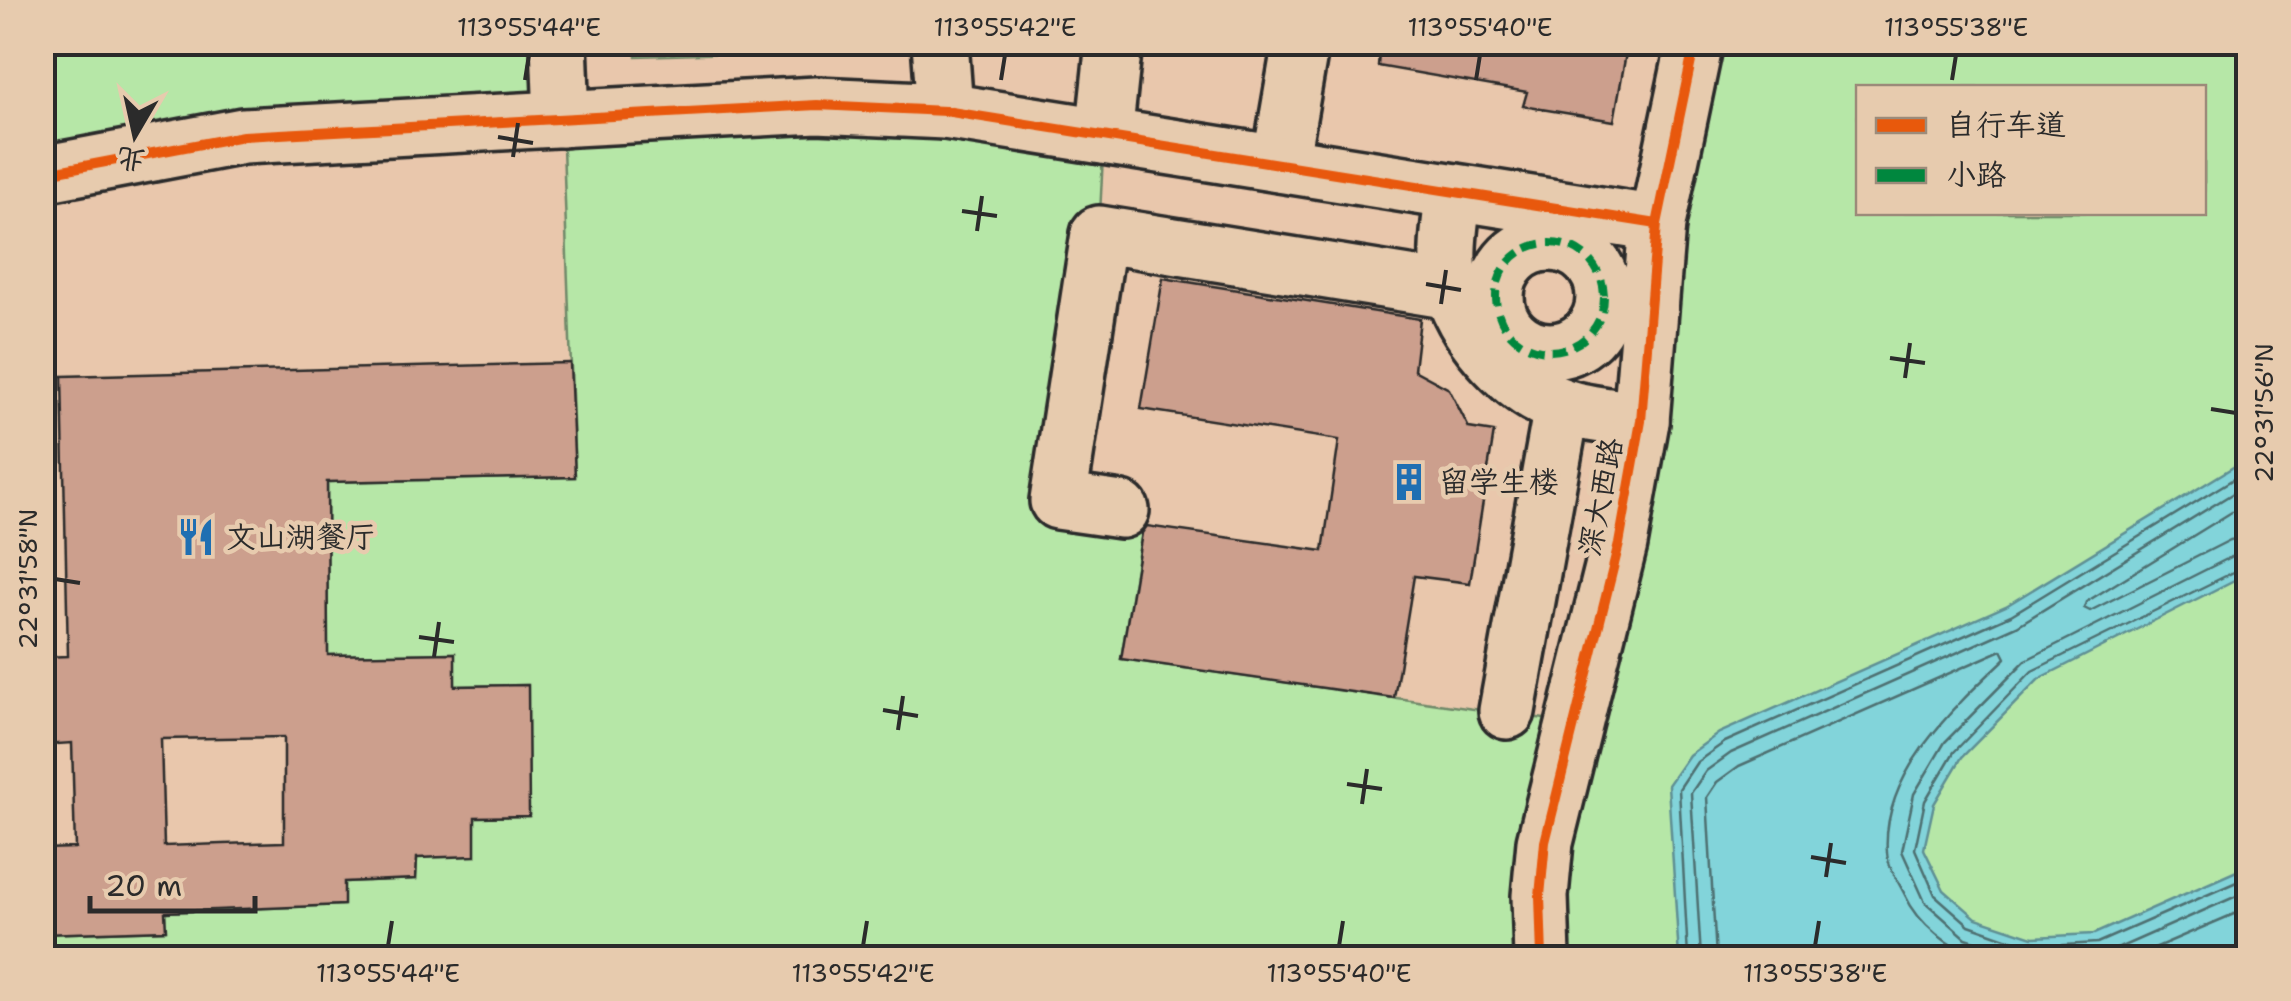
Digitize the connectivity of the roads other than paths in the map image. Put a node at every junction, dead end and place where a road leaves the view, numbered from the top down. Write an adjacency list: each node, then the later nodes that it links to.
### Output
1 (559, 42): 7 (street)
2 (940, 42): 6 (street)
3 (1114, 42): 8 (street)
4 (1301, 42): 9 (street)
5 (1695, 42): 12 (street, 深大西路)
6 (946, 111): 7 (street); 8 (street)
7 (562, 119): 10 (street)
8 (1104, 136): 9 (street)
9 (1280, 164): 11 (street)
10 (42, 174)
11 (1454, 192): 12 (street); 13 (street)
12 (1657, 224): 15 (street, 深大西路)
13 (1474, 293): 14 (street); 16 (street)
14 (1562, 407): 15 (street); 17 (street)
15 (1641, 420): 18 (street, 深大西路)
16 (1121, 510)
17 (1542, 533): 18 (street); 19 (street)
18 (1619, 544): 20 (street, 深大西路)
19 (1507, 711)
20 (1542, 958)

